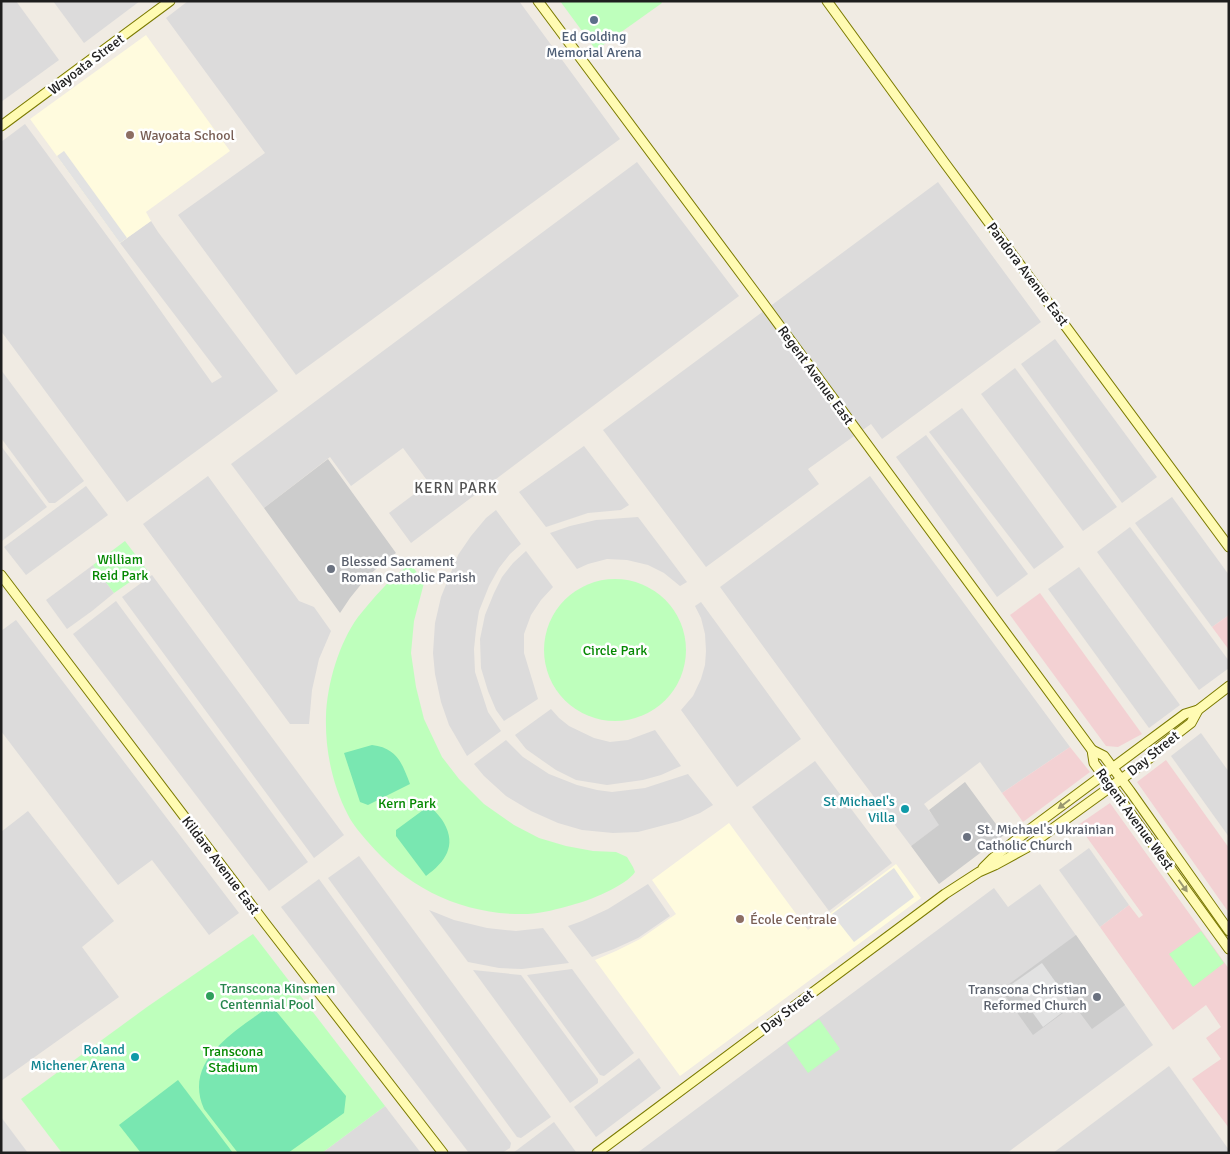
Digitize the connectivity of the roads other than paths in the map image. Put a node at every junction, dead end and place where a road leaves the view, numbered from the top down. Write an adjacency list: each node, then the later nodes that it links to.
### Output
1 (170, 1): 4 (street, Wayoata Street)
2 (538, 1): 9 (street, Regent Avenue East)
3 (827, 1): 5 (street, Pandora Avenue East)
4 (1, 126)
5 (1229, 547)
6 (1, 575): 17 (street, Kildare Avenue East)
7 (1229, 686): 8 (street, Day Street)
8 (1198, 710): 10 (street, Day Street); 12 (street, Day Street)
9 (1092, 750): 10 (street, Regent Avenue West); 11 (street, Regent Avenue West)
10 (1113, 768): 11 (street, Day Street); 12 (street, Regent Avenue West)
11 (1103, 775): 13 (street, Regent Avenue West); 14 (street, Day Street, one-way to 14)
12 (1121, 779): 13 (street, Day Street); 15 (street, Regent Avenue West)
13 (1111, 786): 14 (street, Day Street); 16 (street, Regent Avenue West, one-way to 16)
14 (979, 872): 18 (street, Day Street)
15 (1229, 931)
16 (1229, 949)
17 (443, 1153)
18 (597, 1153)

